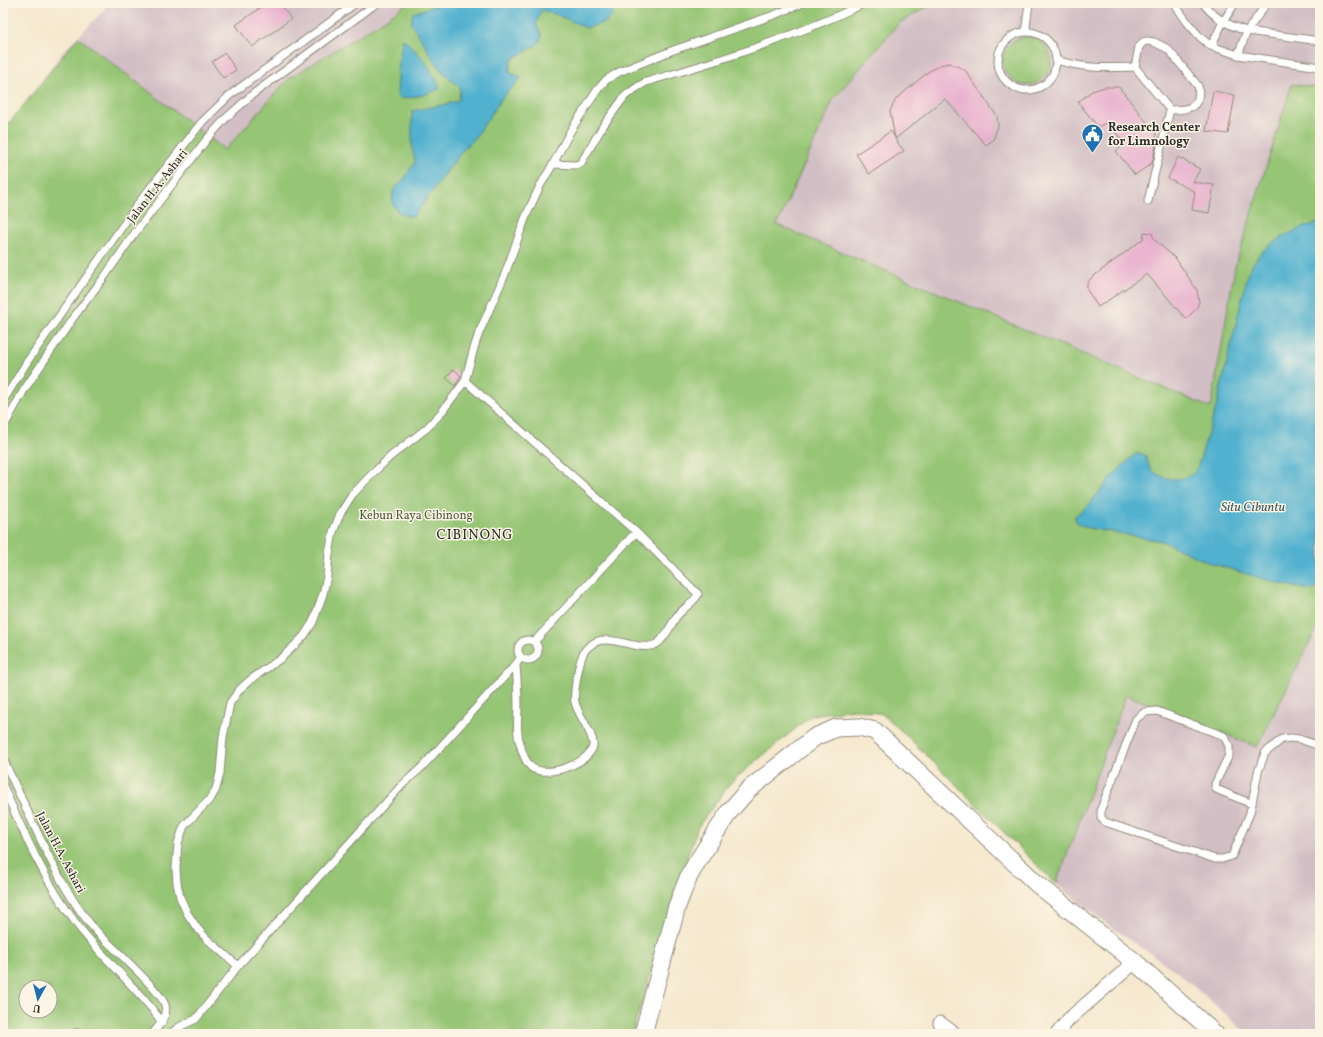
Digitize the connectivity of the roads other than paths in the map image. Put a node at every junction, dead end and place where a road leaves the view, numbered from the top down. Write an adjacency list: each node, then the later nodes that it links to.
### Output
1 (356, 3): 19 (lane, Jalan H.A. Ashari)
2 (377, 3): 20 (lane, Jalan H.A. Ashari)
3 (804, 3): 22 (lane)
4 (865, 3): 22 (lane)
5 (1029, 3): 11 (lane)
6 (1174, 3): 14 (lane)
7 (1203, 3): 10 (lane)
8 (1235, 3): 10 (lane)
9 (1267, 3): 12 (lane)
10 (1223, 22): 12 (lane); 14 (lane)
11 (1027, 31): 16 (lane); 16 (lane)
12 (1247, 31): 13 (lane); 15 (lane)
13 (1320, 41)
14 (1211, 46): 15 (lane)
15 (1238, 55): 18 (lane)
16 (1057, 60): 17 (lane)
17 (1135, 67): 21 (lane); 21 (lane)
18 (1320, 67)
19 (230, 95): 20 (lane); 25 (lane, Jalan H.A. Ashari)
20 (239, 106): 26 (lane, Jalan H.A. Ashari)
21 (1170, 110): 23 (lane)
22 (553, 164): 24 (lane)
23 (1148, 201)
24 (465, 381): 28 (lane); 37 (lane)
25 (3, 403): 26 (lane)
26 (12, 411): 27 (lane, Jalan H.A. Ashari)
27 (3, 428)
28 (636, 532): 29 (lane); 31 (lane)
29 (534, 642): 30 (lane); 30 (lane)
30 (521, 657): 31 (lane)
31 (516, 664): 37 (lane)
32 (1320, 746): 35 (lane)
33 (3, 758): 38 (lane, Jalan H.A. Ashari)
34 (3, 786): 38 (lane, Jalan H.A. Ashari)
35 (1252, 804): 35 (lane)
36 (1135, 962): 44 (street); 46 (street); 47 (street)
37 (238, 966): 43 (lane)
38 (162, 1023): 42 (lane)
39 (940, 1023): 45 (street)
40 (73, 1034): 41 (lane)
41 (84, 1034)
42 (152, 1034)
43 (170, 1034)
44 (643, 1034)
45 (954, 1034)
46 (1057, 1034)
47 (1215, 1034)

